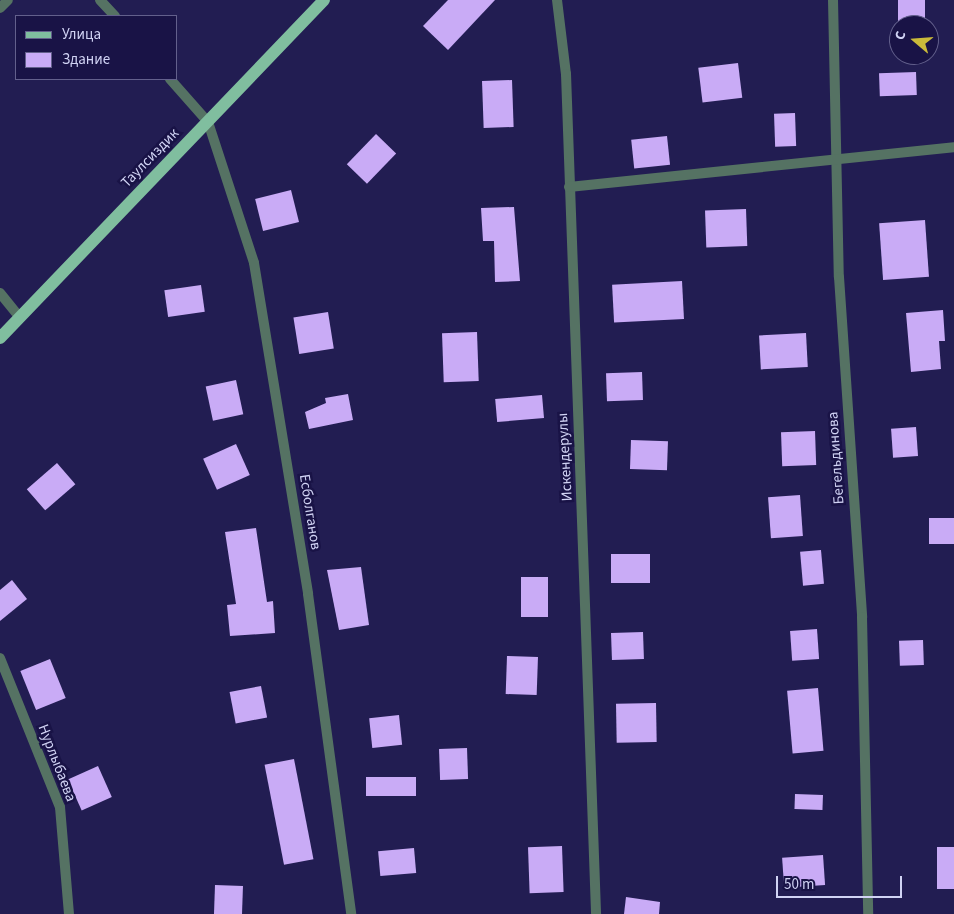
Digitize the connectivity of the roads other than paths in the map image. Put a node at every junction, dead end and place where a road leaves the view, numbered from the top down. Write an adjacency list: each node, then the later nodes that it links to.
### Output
1 (8, 0): 6 (street)
2 (100, 0): 7 (street)
3 (324, 0): 9 (main road, Таулсиздик)
4 (558, 0): 12 (street, Искендерулы)
5 (833, 0): 11 (street, Бегельдинова)
6 (0, 8)
7 (114, 15)
8 (171, 80): 9 (street)
9 (208, 122): 14 (main road, Таулсиздик); 18 (street, Есболганов)
10 (954, 147): 11 (street)
11 (836, 159): 12 (street); 20 (street, Бегельдинова)
12 (569, 187): 19 (street, Искендерулы)
13 (0, 293): 14 (street)
14 (20, 318): 15 (main road, Таулсиздик)
15 (0, 338)
16 (0, 658): 17 (street, Нурлыбаева)
17 (69, 914)
18 (352, 914)
19 (596, 914)
20 (868, 914)

